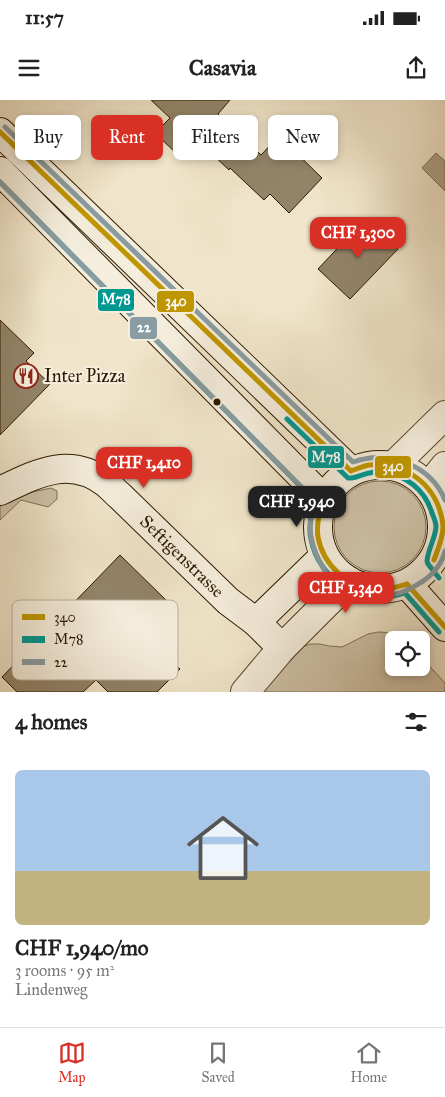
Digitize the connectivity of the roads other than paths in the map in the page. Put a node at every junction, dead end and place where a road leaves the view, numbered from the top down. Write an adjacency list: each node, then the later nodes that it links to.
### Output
1 (0, 132): 6 (main road)
2 (0, 171): 9 (main road)
3 (445, 415): 4 (main road)
4 (393, 466): 6 (main road); 7 (main road)
5 (445, 466): 7 (main road)
6 (351, 471): 9 (main road)
7 (428, 487): 11 (main road)
8 (0, 491): 14 (main road, Seftigenstrasse)
9 (324, 499): 10 (main road)
10 (324, 556): 12 (main road); 14 (main road)
11 (439, 567): 13 (main road)
12 (349, 581): 13 (main road); 16 (main road)
13 (407, 584): 15 (main road)
14 (256, 622): 16 (main road, Seftigenstrasse)
15 (445, 627)
16 (282, 648): 17 (main road)
17 (245, 692)

